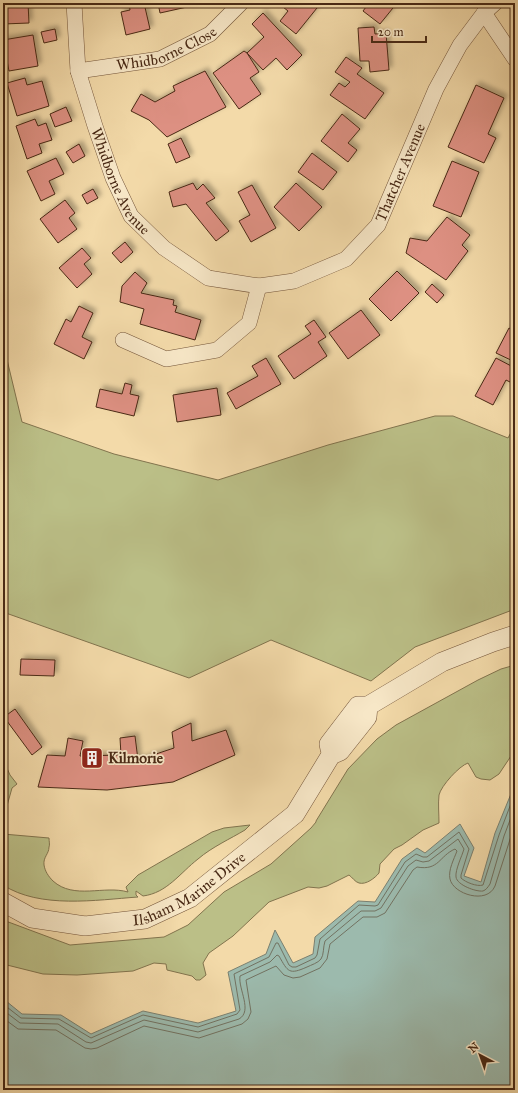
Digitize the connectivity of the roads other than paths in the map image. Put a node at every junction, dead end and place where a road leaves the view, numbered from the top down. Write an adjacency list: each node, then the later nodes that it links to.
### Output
1 (74, 3): 6 (street, Whidborne Avenue)
2 (241, 3): 6 (street, Whidborne Close)
3 (495, 3): 4 (street, Thatcher Avenue)
4 (484, 13): 5 (street); 7 (street, Thatcher Avenue)
5 (515, 59)
6 (78, 71): 7 (street, Whidborne Avenue)
7 (259, 286): 8 (street)
8 (123, 340)
9 (515, 636): 10 (street, Ilsham Marine Drive)
10 (3, 902)

